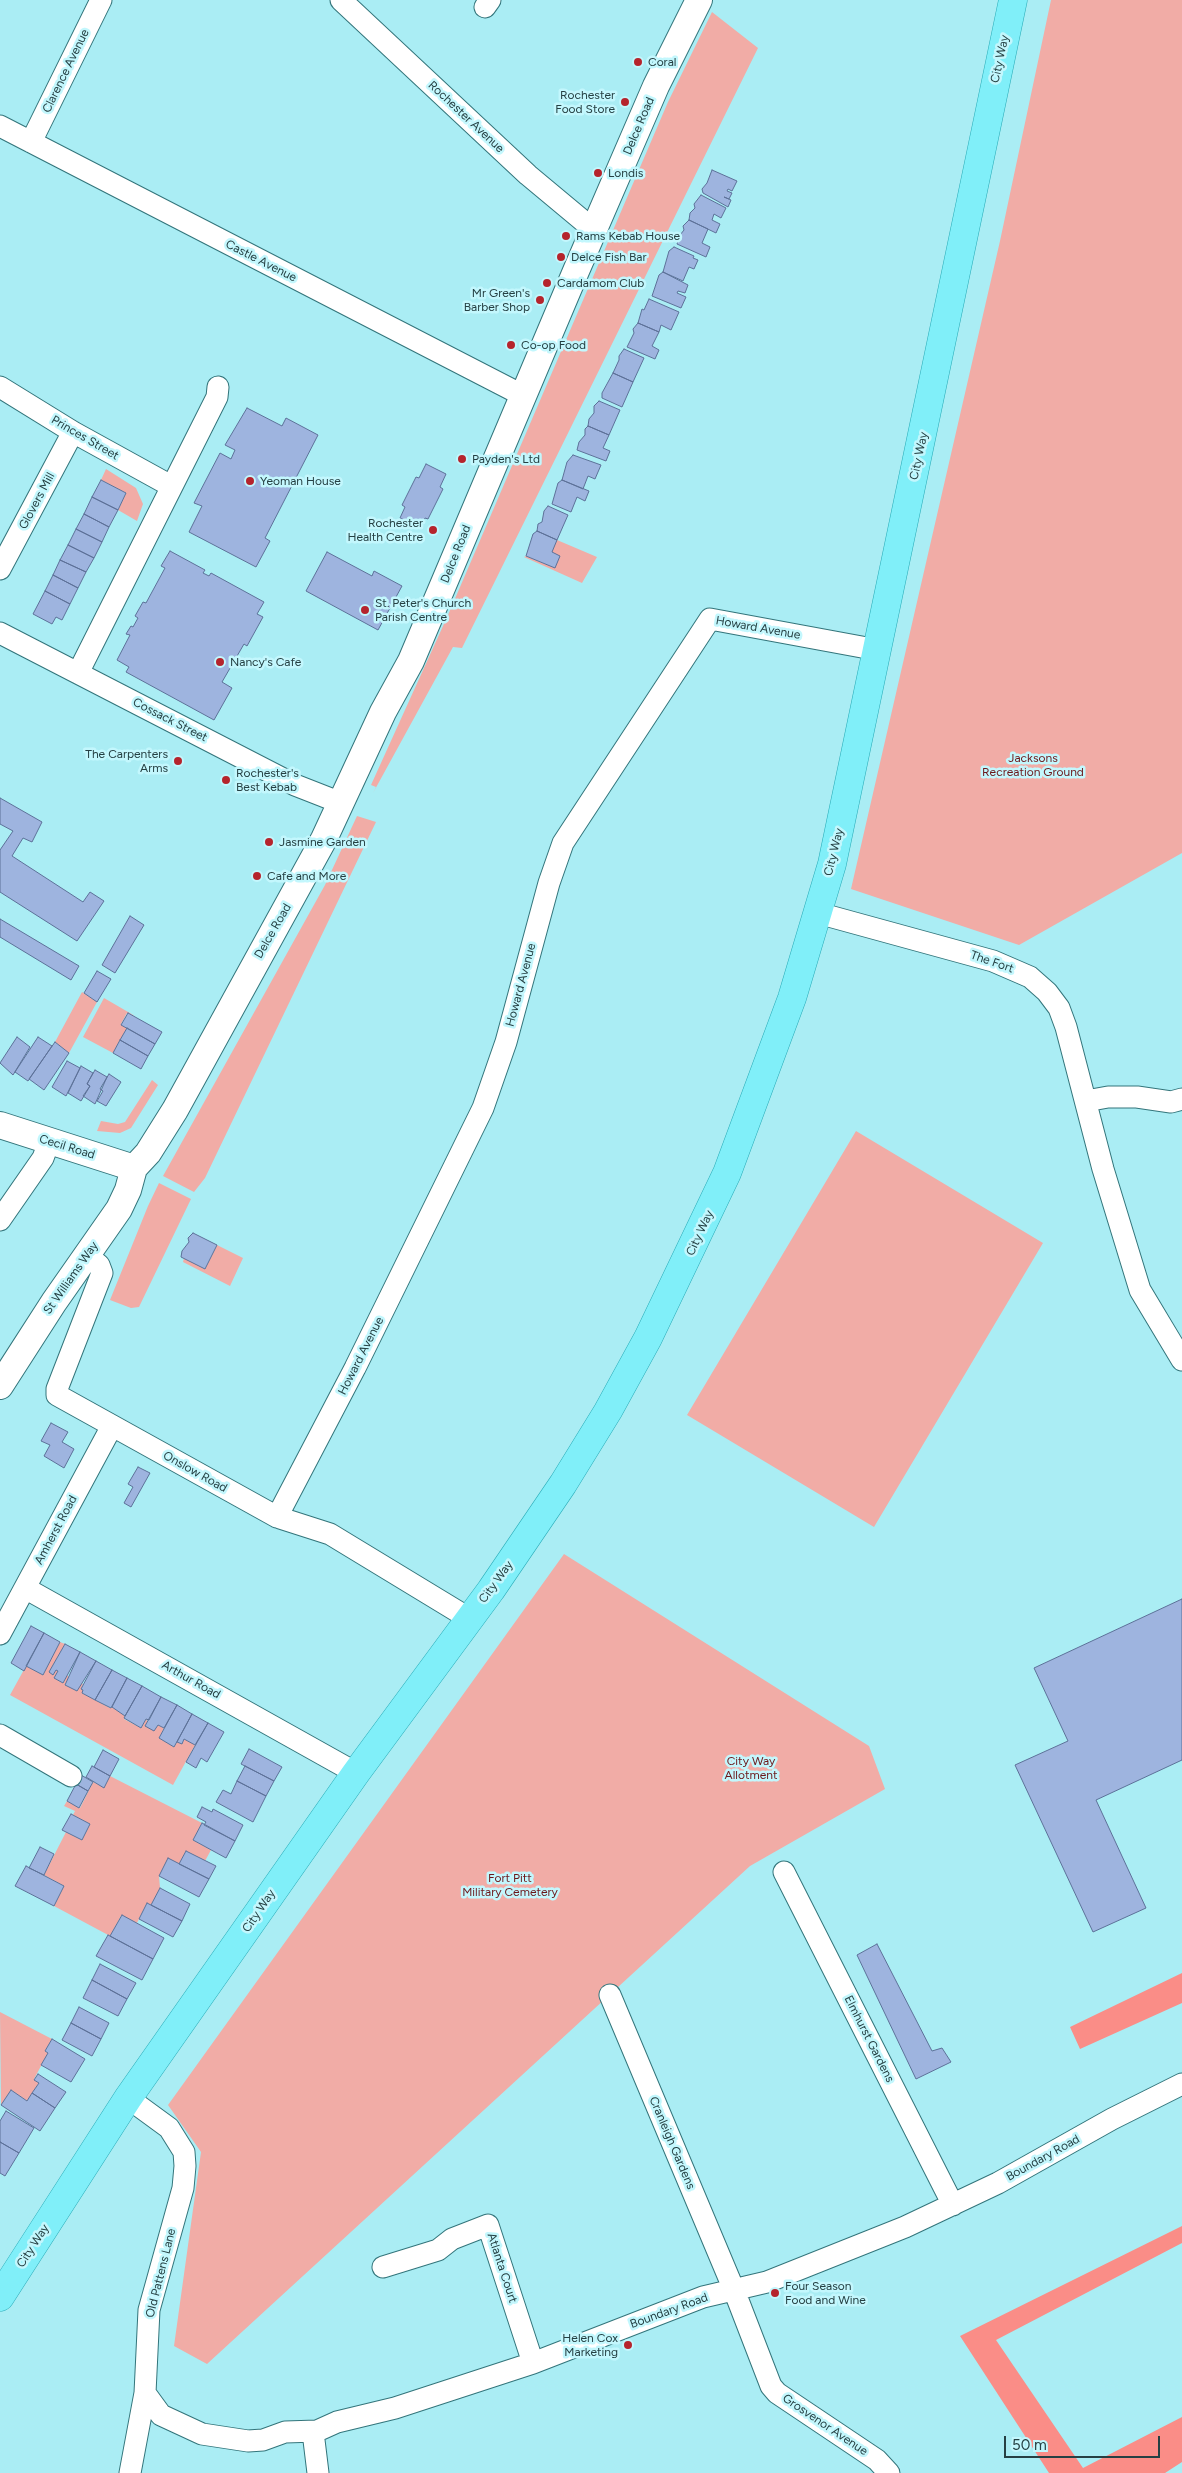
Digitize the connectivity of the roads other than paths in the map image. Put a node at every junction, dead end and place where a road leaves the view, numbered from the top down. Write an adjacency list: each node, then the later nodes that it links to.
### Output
1 (101, 0): 6 (street, Clarence Avenue)
2 (341, 0): 7 (street, Rochester Avenue)
3 (699, 0): 7 (street, Delce Road)
4 (1012, 0): 15 (main road, City Way)
5 (0, 126): 6 (street, Castle Avenue)
6 (31, 142): 10 (street, Castle Avenue)
7 (594, 230): 10 (street, Delce Road)
8 (218, 387): 12 (street)
9 (0, 388): 11 (street, Princes Street)
10 (522, 395): 17 (street, Delce Road)
11 (73, 432): 12 (street, Princes Street); 13 (street, Glovers Mill)
12 (171, 486): 16 (street)
13 (0, 569)
14 (0, 633): 16 (street, Cossack Street)
15 (878, 650): 18 (main road, City Way); 29 (street, Howard Avenue)
16 (78, 673): 17 (street, Cossack Street)
17 (341, 803): 23 (street, Delce Road)
18 (818, 913): 20 (street, The Fort); 31 (main road, City Way)
19 (1182, 1099): 20 (street)
20 (1086, 1101): 26 (street, The Fort)
21 (0, 1125): 22 (street, Cecil Road)
22 (49, 1142): 23 (street, Cecil Road); 24 (street)
23 (134, 1168): 25 (street, St Williams Way)
24 (0, 1220)
25 (87, 1255): 27 (street, St Williams Way); 28 (street, Onslow Road)
26 (1182, 1360)
27 (0, 1386)
28 (112, 1426): 29 (street, Onslow Road); 30 (street, Amherst Road)
29 (277, 1517): 31 (street, Onslow Road)
30 (25, 1588): 32 (street, Amherst Road); 34 (street, Arthur Road)
31 (470, 1619): 34 (main road, City Way)
32 (0, 1634)
33 (0, 1735): 35 (street)
34 (356, 1772): 39 (main road, City Way)
35 (71, 1776)
36 (784, 1872): 40 (street, Elmhurst Gardens)
37 (610, 1995): 42 (street, Cranleigh Gardens)
38 (1182, 2084): 40 (street, Boundary Road)
39 (128, 2098): 43 (main road, City Way); 45 (street, Old Pattens Lane)
40 (953, 2205): 42 (street, Boundary Road)
41 (383, 2267): 44 (street, Atlanta Court)
42 (734, 2290): 44 (street, Boundary Road); 49 (street, Grosvenor Avenue)
43 (0, 2297)
44 (533, 2363): 46 (street, Boundary Road)
45 (145, 2393): 46 (street, Boundary Road); 47 (street, Old Pattens Lane)
46 (313, 2432): 48 (street)
47 (130, 2473)
48 (318, 2473)
49 (889, 2473)

